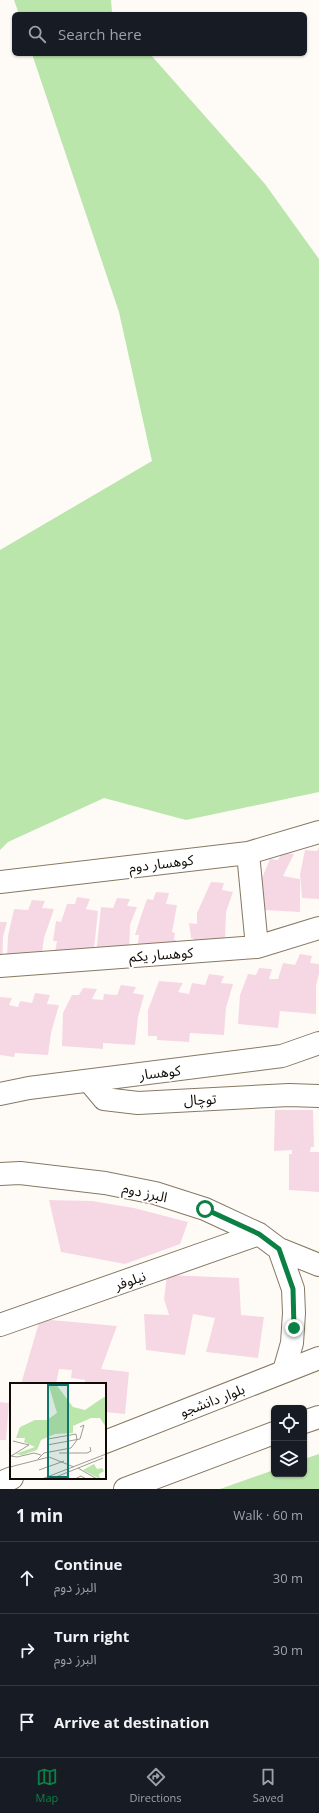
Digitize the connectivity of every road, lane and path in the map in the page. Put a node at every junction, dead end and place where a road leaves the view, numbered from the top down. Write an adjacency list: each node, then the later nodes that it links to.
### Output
1 (319, 832): 2 (street, کوهسار دوم)
2 (248, 853): 3 (street, کوهسار دوم); 5 (street)
3 (0, 882)
4 (319, 928): 5 (street, کوهسار یکم)
5 (256, 947): 6 (street, کوهسار یکم)
6 (0, 966)
7 (319, 1044): 8 (street, کوهسار)
8 (89, 1081): 9 (street, کوهسار); 10 (street, توچال)
9 (0, 1094)
10 (319, 1096)
11 (0, 1174): 12 (street, البرز دوم)
12 (259, 1234): 13 (street, البرز دوم); 15 (street, نیلوفر)
13 (279, 1249): 14 (street, البرز دوم); 17 (street)
14 (318, 1265)
15 (0, 1325)
16 (319, 1358): 17 (street, بلوار دانشجو)
17 (284, 1371): 21 (street, بلوار دانشجو)
18 (319, 1416): 19 (street)
19 (307, 1421)
20 (271, 1434): 24 (street)
21 (106, 1442)
22 (10, 1479): 23 (street)
23 (0, 1483)
24 (125, 1489)

